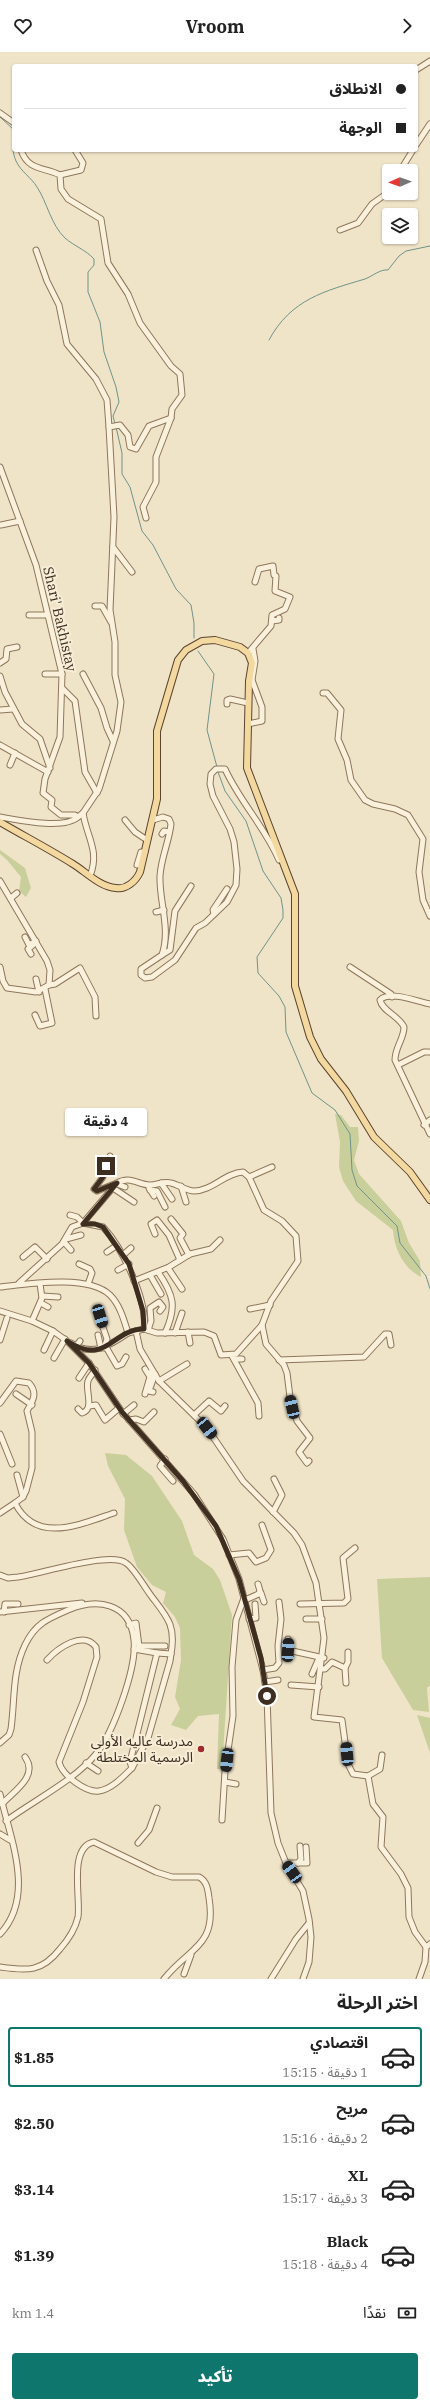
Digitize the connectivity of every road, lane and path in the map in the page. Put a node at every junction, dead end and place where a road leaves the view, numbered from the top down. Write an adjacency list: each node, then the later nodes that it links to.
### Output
1 (430, 61): 2 (street)
2 (418, 69)
3 (0, 113): 4 (street)
4 (12, 122)
5 (430, 124): 6 (street)
6 (418, 142)
7 (22, 152): 11 (street)
8 (76, 152): 11 (street)
9 (412, 152): 10 (street)
10 (404, 164)
11 (60, 175): 15 (street)
12 (382, 197): 13 (street)
13 (340, 230)
14 (36, 250): 16 (street)
15 (171, 418): 16 (street); 18 (street)
16 (110, 427): 21 (street)
17 (0, 467): 19 (street, Shari' Bakhistay)
18 (146, 518)
19 (20, 521): 20 (street); 26 (street, Shari' Bakhistay)
20 (1, 525)
21 (113, 547): 22 (street); 29 (street)
22 (132, 572)
23 (255, 582): 28 (street)
24 (95, 606): 29 (street)
25 (29, 615): 26 (street)
26 (48, 616): 34 (street, Shari' Bakhistay)
27 (279, 618): 28 (street)
28 (272, 621): 31 (street)
29 (112, 622): 44 (street)
30 (17, 647): 32 (street)
31 (251, 651): 39 (main road); 43 (street); 54 (main road)
32 (0, 663)
33 (46, 674): 34 (street)
34 (62, 674): 37 (street, Shari' Bakhistay)
35 (83, 674): 44 (street)
36 (0, 676): 41 (street)
37 (62, 688): 48 (street, Shari' Bakhistay); 49 (street)
38 (322, 693): 71 (street)
39 (248, 703): 40 (street); 43 (main road)
40 (226, 704)
41 (13, 708): 42 (street); 48 (street)
42 (0, 710)
43 (248, 724): 62 (main road)
44 (113, 741): 49 (street)
45 (0, 745): 46 (street)
46 (17, 753): 47 (street); 48 (street)
47 (10, 765)
48 (49, 770): 52 (street, Shari' Bakhistay)
49 (96, 793): 50 (street)
50 (83, 814): 52 (street); 61 (street)
51 (0, 817): 52 (street)
52 (78, 817)
53 (126, 820): 58 (street)
54 (152, 820): 56 (street); 58 (main road)
55 (0, 822): 61 (main road)
56 (169, 832): 57 (street); 68 (street)
57 (162, 834)
58 (147, 840): 59 (main road)
59 (145, 852): 60 (street); 61 (main road)
60 (137, 865)
61 (90, 876)
62 (289, 876): 70 (street); 100 (main road)
63 (0, 881): 67 (street)
64 (192, 886): 75 (street)
65 (226, 890): 70 (street)
66 (17, 893): 67 (street)
67 (11, 898): 73 (street)
68 (164, 910): 69 (street); 75 (street)
69 (156, 912)
70 (214, 914): 75 (street)
71 (430, 916)
72 (25, 936): 73 (street)
73 (37, 942): 74 (street); 79 (street)
74 (31, 954)
75 (162, 955)
76 (0, 967): 80 (street)
77 (350, 967): 81 (street)
78 (36, 979): 80 (street)
79 (47, 987): 80 (street); 83 (street); 84 (street)
80 (39, 992)
81 (392, 997): 82 (street); 86 (street)
82 (430, 1004)
83 (35, 1015)
84 (96, 1016)
85 (430, 1052): 86 (street)
86 (398, 1065): 88 (street)
87 (430, 1120): 88 (street)
88 (424, 1125): 89 (street)
89 (430, 1134)
90 (110, 1156): 94 (street)
91 (272, 1167): 92 (street)
92 (249, 1177): 95 (street); 136 (street)
93 (161, 1183): 95 (street); 97 (street); 99 (street)
94 (116, 1185): 96 (street); 97 (street); 101 (street); 106 (street)
95 (181, 1186): 102 (street)
96 (125, 1187)
97 (149, 1187): 98 (street); 103 (street)
98 (154, 1196)
99 (172, 1199)
100 (430, 1200)
101 (134, 1202)
102 (186, 1202)
103 (165, 1207)
104 (70, 1215): 106 (street)
105 (171, 1219): 116 (street)
106 (83, 1224): 109 (street); 111 (street)
107 (155, 1234): 119 (street)
108 (81, 1235): 109 (street)
109 (65, 1240): 113 (street); 118 (street)
110 (220, 1240): 116 (street)
111 (116, 1246): 114 (street); 115 (street)
112 (131, 1248): 115 (street)
113 (71, 1250)
114 (107, 1252)
115 (123, 1255): 121 (street)
116 (189, 1255): 119 (street)
117 (23, 1257): 118 (street)
118 (47, 1258): 127 (street)
119 (180, 1260): 122 (street)
120 (78, 1264): 129 (street)
121 (129, 1264): 123 (street); 126 (street)
122 (168, 1268): 124 (street); 131 (street)
123 (118, 1270)
124 (158, 1272): 125 (street); 153 (street)
125 (150, 1275): 126 (street); 132 (street)
126 (134, 1281): 148 (street)
127 (19, 1283): 128 (street); 130 (street)
128 (40, 1284): 129 (street); 133 (street)
129 (88, 1284): 152 (street)
130 (0, 1287)
131 (182, 1289)
132 (161, 1294)
133 (42, 1296): 134 (street); 135 (street)
134 (58, 1297)
135 (41, 1303): 137 (street); 146 (street)
136 (270, 1305): 138 (street); 147 (street)
137 (48, 1307)
138 (250, 1309)
139 (0, 1310): 142 (street)
140 (160, 1311): 148 (street)
141 (182, 1313): 154 (street)
142 (14, 1316): 145 (street); 146 (street)
143 (100, 1316): 162 (street)
144 (0, 1318): 145 (street)
145 (8, 1318): 156 (street)
146 (32, 1321): 149 (street)
147 (262, 1325): 166 (street); 168 (street)
148 (146, 1330): 150 (street); 153 (street)
149 (53, 1331): 157 (street); 163 (street)
150 (136, 1331): 152 (street); 173 (street)
151 (188, 1332): 154 (street); 159 (street); 166 (street)
152 (128, 1333): 162 (street)
153 (165, 1333): 154 (street)
154 (176, 1333)
155 (98, 1335): 162 (street)
156 (0, 1338)
157 (66, 1340): 160 (street); 165 (street); 169 (street)
158 (80, 1341): 160 (street)
159 (190, 1343)
160 (76, 1346): 162 (street)
161 (390, 1346): 168 (street)
162 (104, 1347): 164 (street)
163 (44, 1350)
164 (126, 1357)
165 (54, 1358)
166 (233, 1358): 167 (street); 189 (street)
167 (242, 1359)
168 (279, 1360): 194 (street)
169 (89, 1363): 172 (street); 174 (street)
170 (186, 1364): 175 (street)
171 (145, 1369): 173 (street)
172 (95, 1370): 182 (street); 184 (street)
173 (152, 1374): 175 (street); 176 (street); 178 (street)
174 (79, 1378)
175 (159, 1381): 188 (street)
176 (153, 1392)
177 (16, 1394): 180 (street)
178 (145, 1394)
179 (0, 1404): 180 (street)
180 (32, 1405): 199 (street)
181 (134, 1405): 187 (street)
182 (89, 1406): 184 (street); 185 (street)
183 (225, 1406): 188 (street)
184 (119, 1408): 187 (street)
185 (78, 1409)
186 (154, 1412): 190 (street)
187 (123, 1414): 190 (street)
188 (194, 1415): 201 (street)
189 (259, 1416)
190 (129, 1420): 193 (street)
191 (0, 1434): 192 (street)
192 (2, 1447): 195 (street)
193 (165, 1459): 198 (street); 206 (street)
194 (309, 1461)
195 (12, 1464)
196 (17, 1474): 199 (street)
197 (274, 1479): 201 (street)
198 (173, 1481)
199 (23, 1497): 200 (street)
200 (15, 1503): 202 (street); 203 (street)
201 (273, 1512): 217 (street)
202 (0, 1513)
203 (114, 1513)
204 (262, 1525): 206 (street)
205 (355, 1548): 217 (street)
206 (228, 1555): 210 (street)
207 (0, 1575): 228 (street)
208 (258, 1584): 209 (street)
209 (259, 1593): 210 (street); 211 (street)
210 (245, 1599): 220 (street); 248 (street)
211 (264, 1602)
212 (280, 1602): 233 (street)
213 (18, 1604): 218 (street)
214 (85, 1604): 218 (street); 222 (street); 240 (street)
215 (255, 1604): 220 (street)
216 (300, 1604): 217 (street)
217 (321, 1604): 219 (street)
218 (2, 1612)
219 (322, 1618): 221 (street); 229 (street)
220 (249, 1619): 233 (street)
221 (306, 1619)
222 (129, 1625): 224 (street); 225 (street)
223 (288, 1638): 229 (street)
224 (166, 1646)
225 (134, 1649): 227 (street); 243 (street)
226 (348, 1652): 231 (street)
227 (157, 1653): 228 (street); 244 (street)
228 (171, 1654): 244 (street)
229 (322, 1658): 232 (street); 234 (street)
230 (47, 1660): 247 (street)
231 (345, 1668): 232 (street); 237 (street)
232 (321, 1669): 239 (street)
233 (263, 1670): 236 (street)
234 (312, 1674)
235 (278, 1680): 236 (street)
236 (265, 1682): 260 (street)
237 (346, 1683)
238 (291, 1685): 239 (street)
239 (319, 1687): 246 (street)
240 (0, 1743)
241 (382, 1755): 246 (street)
242 (25, 1757): 251 (street)
243 (86, 1763): 245 (street); 247 (street)
244 (132, 1768): 247 (street)
245 (98, 1771)
246 (368, 1776): 263 (street)
247 (68, 1777): 255 (street)
248 (225, 1782): 249 (street); 254 (street)
249 (236, 1784)
250 (0, 1794): 251 (street)
251 (2, 1803): 253 (street); 255 (street)
252 (157, 1808): 258 (street)
253 (0, 1813)
254 (222, 1820)
255 (6, 1821): 257 (street)
256 (0, 1834): 257 (street)
257 (10, 1840): 262 (street)
258 (138, 1843)
259 (303, 1847): 260 (street)
260 (286, 1862): 261 (street)
261 (309, 1923): 268 (street); 269 (street)
262 (0, 1934)
263 (428, 1946): 270 (street)
264 (191, 1955): 265 (street); 266 (street); 267 (street)
265 (0, 1967)
266 (184, 1974)
267 (164, 1979)
268 (271, 1979)
269 (303, 1979)
270 (419, 1979)

